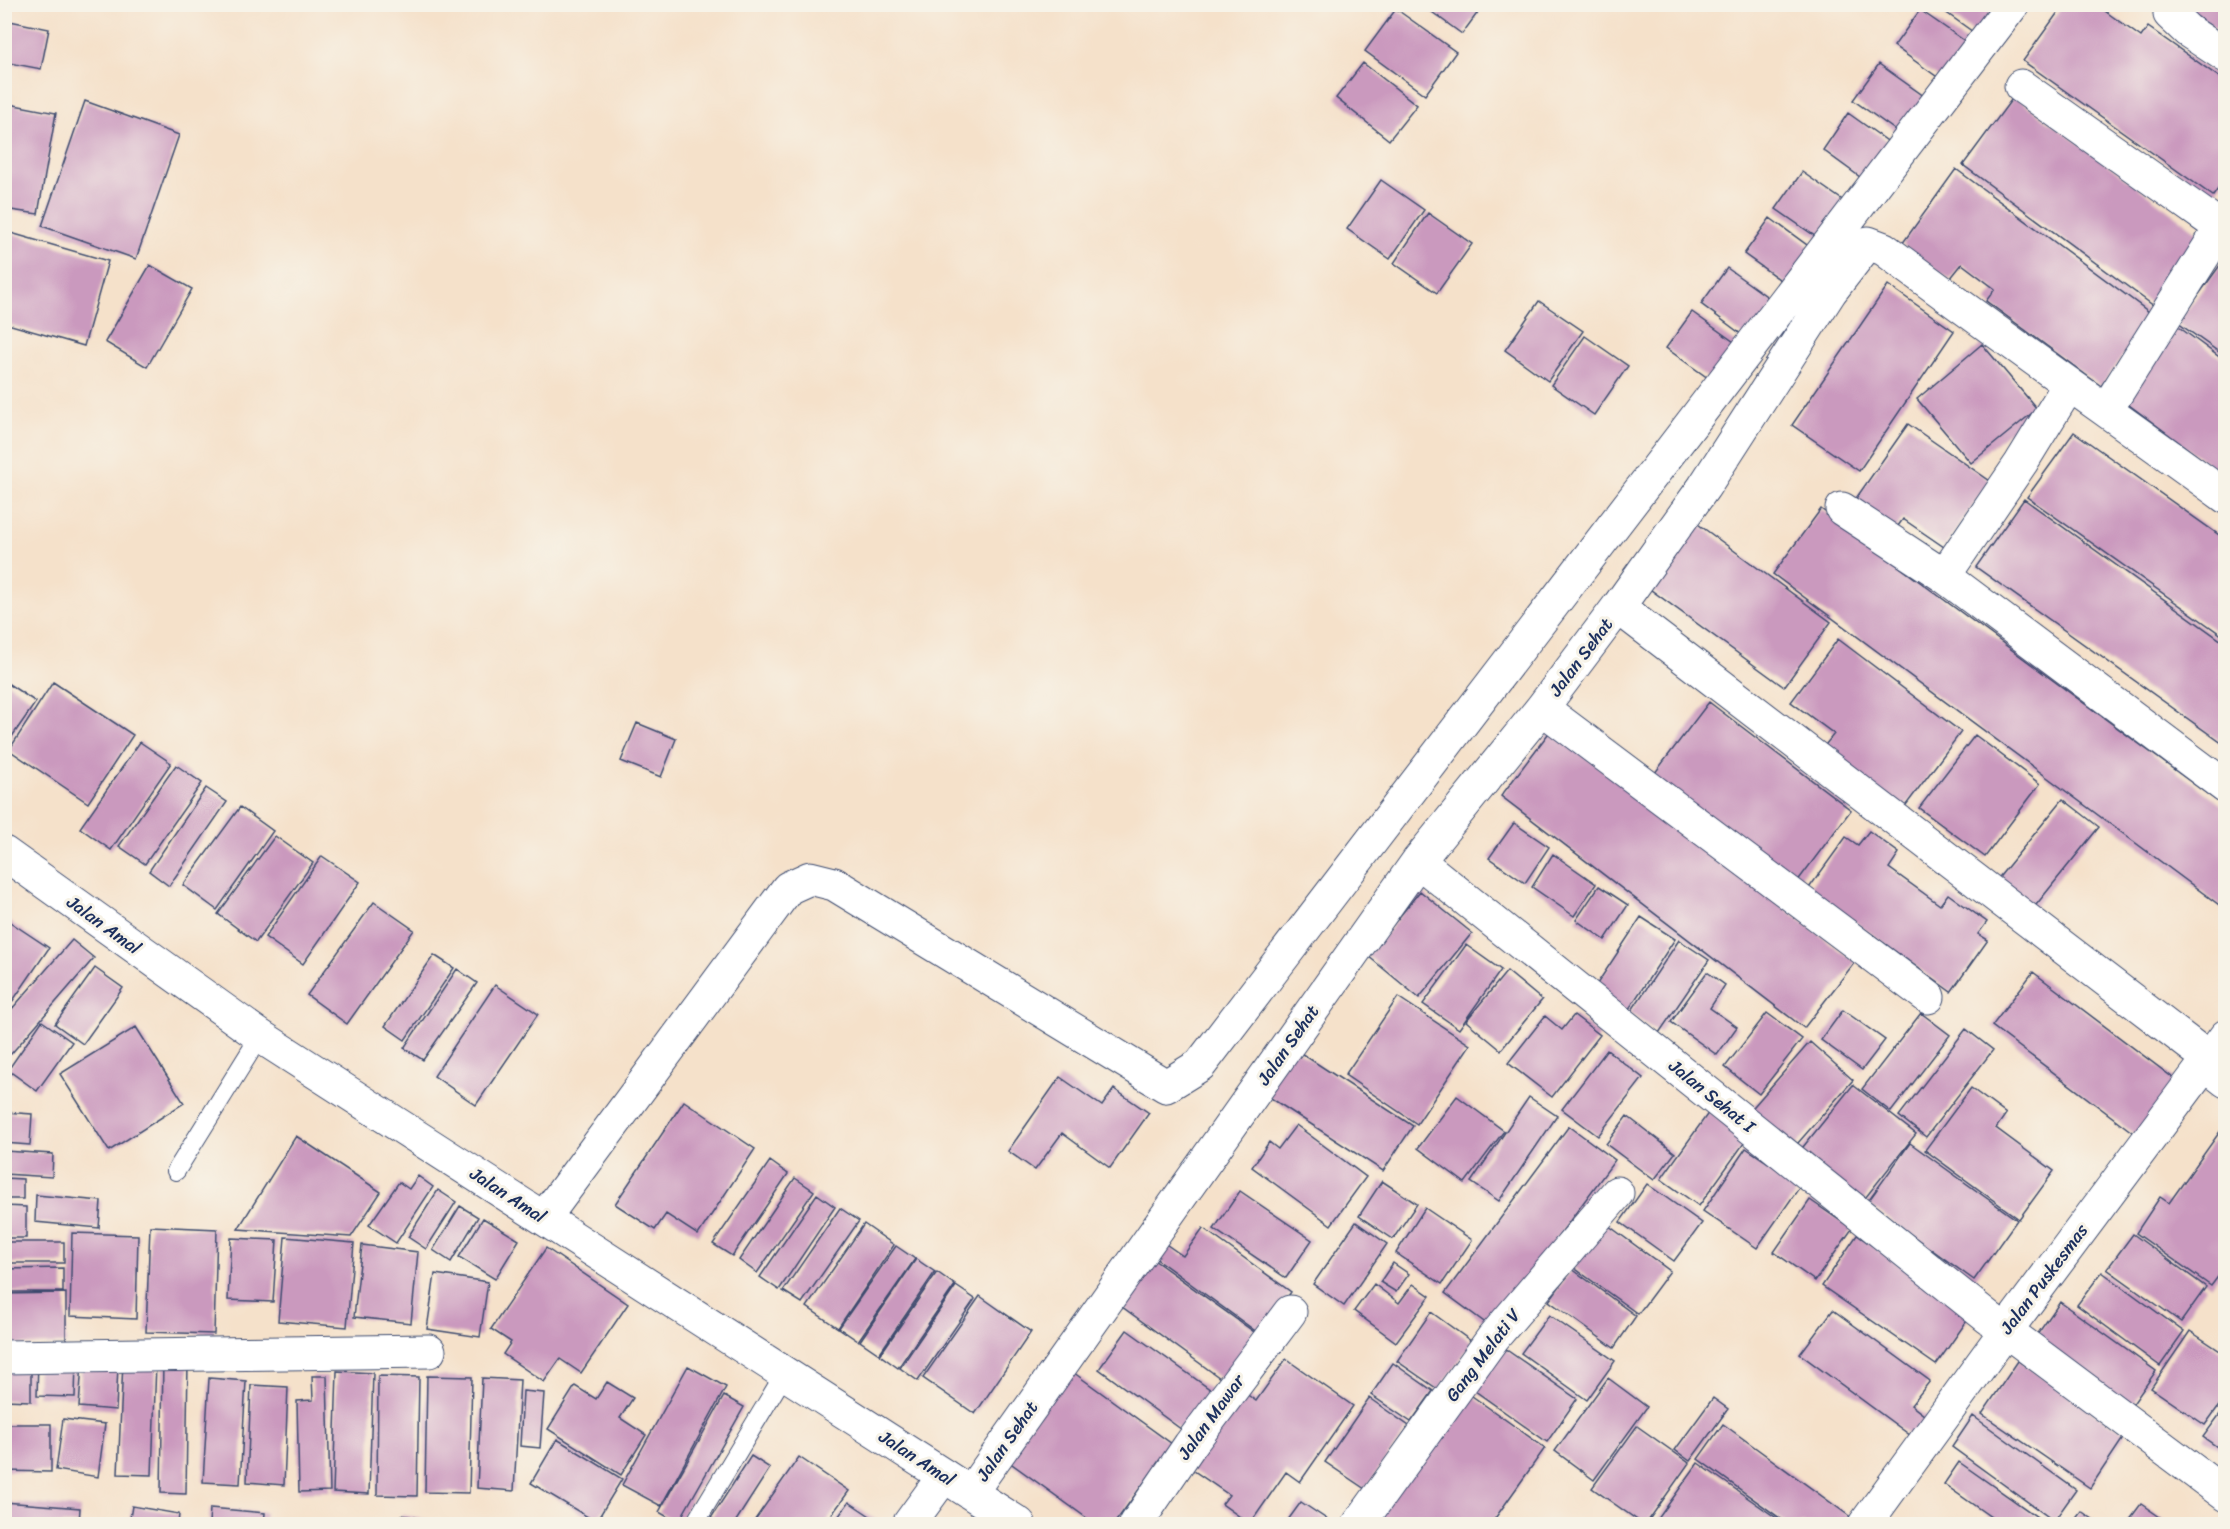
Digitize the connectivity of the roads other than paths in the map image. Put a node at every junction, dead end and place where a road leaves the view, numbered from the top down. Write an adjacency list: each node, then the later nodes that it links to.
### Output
1 (2013, 4): 21 (street)
2 (2171, 4): 3 (street)
3 (2226, 56)
4 (2020, 86): 5 (street)
5 (2224, 226): 7 (street)
6 (2069, 385): 7 (street); 10 (street); 11 (street, Jalan Sehat)
7 (2106, 410): 8 (street)
8 (2226, 497)
9 (1842, 509): 10 (street)
10 (1944, 576): 13 (street)
11 (1618, 607): 12 (street, Jalan Sehat); 18 (street)
12 (1542, 708): 15 (street, Jalan Sehat); 16 (street)
13 (2226, 787)
14 (4, 853): 17 (street, Jalan Amal)
15 (1418, 861): 23 (street, Jalan Sehat I); 27 (street, Jalan Sehat)
16 (1928, 997)
17 (260, 1036): 19 (lane); 21 (street, Jalan Amal)
18 (2216, 1060): 23 (street, Jalan Puskesmas)
19 (176, 1171)
20 (1617, 1193): 33 (street, Gang Melati V)
21 (544, 1218): 26 (street, Jalan Amal)
22 (1290, 1312): 32 (street, Jalan Mawar)
23 (2007, 1329): 28 (street, Jalan Sehat I); 34 (street, Jalan Puskesmas)
24 (429, 1351): 25 (street)
25 (4, 1357)
26 (786, 1373): 27 (street, Jalan Amal); 29 (lane)
27 (958, 1484): 30 (street, Jalan Sehat); 31 (street, Jalan Amal)
28 (2226, 1495)
29 (698, 1518)
30 (909, 1524)
31 (1019, 1524)
32 (1136, 1524)
33 (1359, 1524)
34 (1865, 1524)

